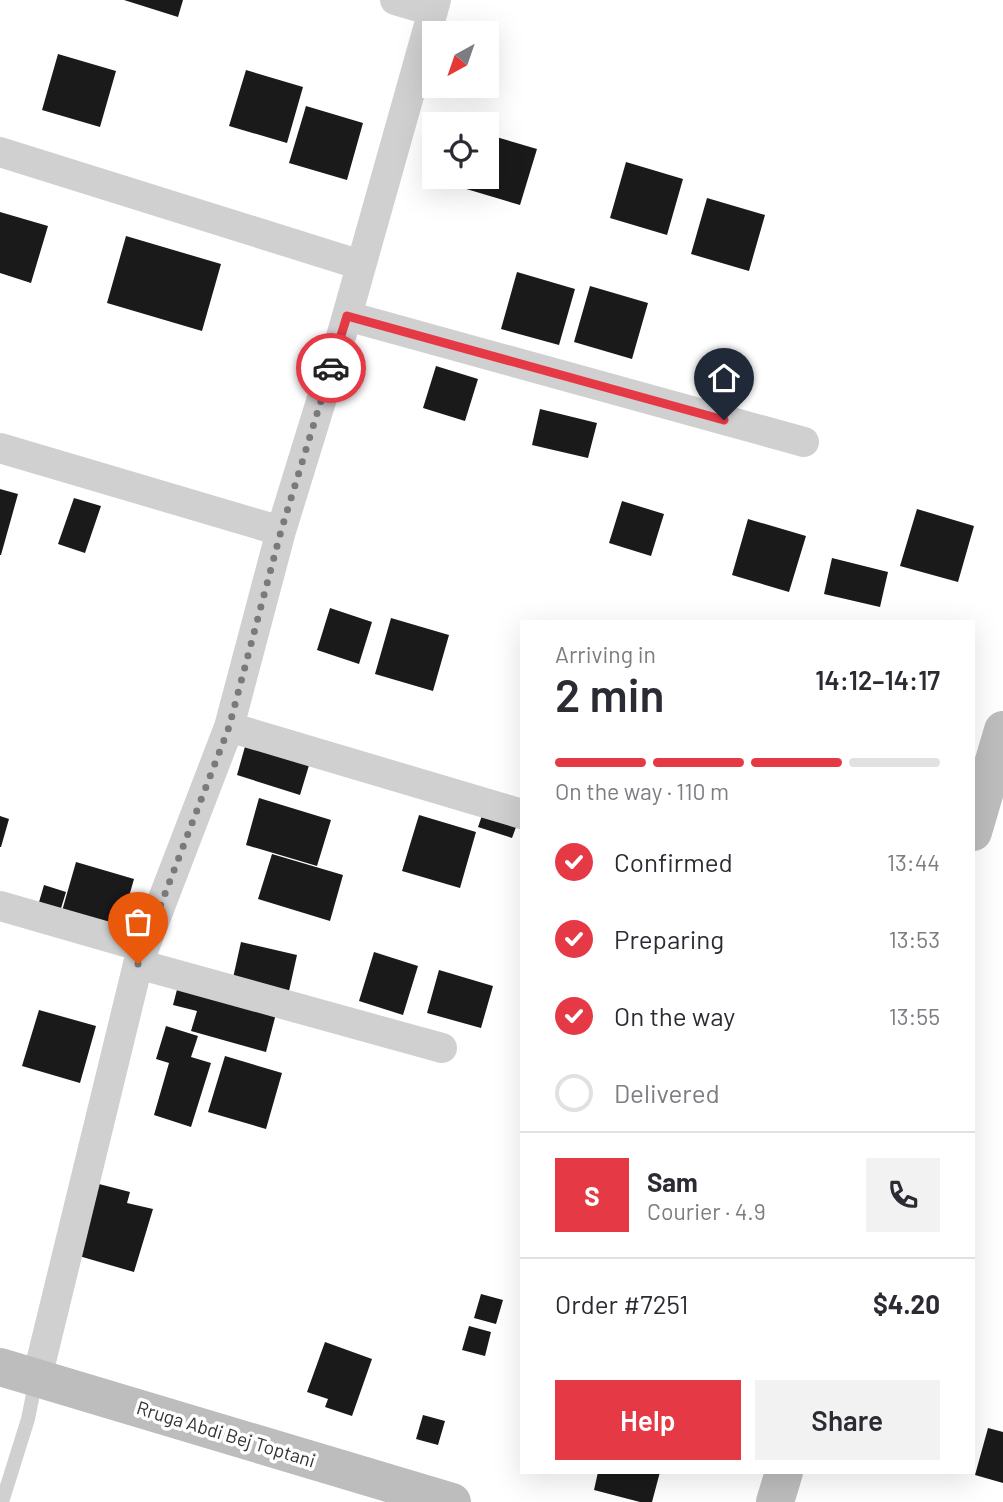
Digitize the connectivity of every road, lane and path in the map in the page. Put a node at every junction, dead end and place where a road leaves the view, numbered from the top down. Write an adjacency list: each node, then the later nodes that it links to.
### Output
1 (396, 0): 2 (street)
2 (434, 6): 4 (street)
3 (0, 152): 4 (street)
4 (361, 265): 5 (street)
5 (347, 316): 6 (street); 8 (street)
6 (804, 442)
7 (0, 448): 8 (street)
8 (281, 531): 9 (street)
9 (229, 727): 11 (street); 14 (street)
10 (1001, 744): 12 (main road)
11 (520, 813)
12 (975, 826)
13 (0, 906): 14 (street)
14 (141, 956): 15 (street); 17 (street)
15 (442, 1048)
16 (0, 1367): 17 (main road, Rruga Abdi Bej Toptani)
17 (37, 1378): 19 (lane); 20 (main road, Rruga Abdi Bej Toptani)
18 (783, 1474): 21 (main road)
19 (2, 1502)
20 (452, 1502)
21 (775, 1502)

